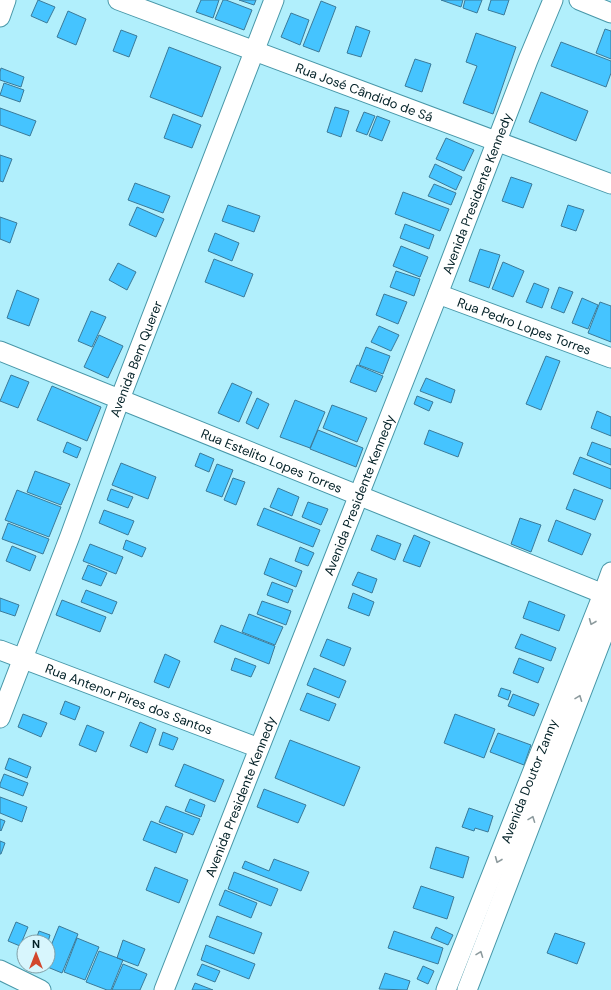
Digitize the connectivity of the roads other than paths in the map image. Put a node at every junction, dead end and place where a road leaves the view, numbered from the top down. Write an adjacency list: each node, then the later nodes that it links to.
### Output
1 (6, 0): 8 (street)
2 (118, 0): 9 (street, Rua José Cândido de Sá)
3 (161, 0): 9 (street)
4 (274, 0): 10 (street, Avenida Bem Querer)
5 (553, 0): 11 (street, Avenida Presidente Kennedy)
6 (579, 0): 7 (street)
7 (611, 13)
8 (0, 17)
9 (170, 20): 10 (street, Rua José Cândido de Sá)
10 (255, 51): 11 (street, Rua José Cândido de Sá); 16 (street, Avenida Bem Querer)
11 (497, 142): 12 (street, Rua José Cândido de Sá); 13 (street, Avenida Presidente Kennedy)
12 (611, 184)
13 (438, 294): 15 (street, Rua Pedro Lopes Torres); 17 (street, Avenida Presidente Kennedy)
14 (0, 351): 16 (street, Rua Estelito Lopes Torres)
15 (611, 358)
16 (120, 399): 17 (street, Rua Estelito Lopes Torres); 22 (street, Avenida Bem Querer)
17 (358, 495): 19 (street, Rua Estelito Lopes Torres); 24 (street, Avenida Presidente Kennedy)
18 (611, 572): 19 (street, Avenida Doutor Zanny)
19 (607, 595): 28 (street, Avenida Doutor Zanny, one-way to 28)
20 (611, 615): 29 (street, Avenida Doutor Zanny, one-way to 20)
21 (0, 650): 22 (street, Rua Antenor Pires dos Santos)
22 (23, 658): 23 (street, Avenida Bem Querer); 24 (street, Rua Antenor Pires dos Santos)
23 (0, 718)
24 (259, 748): 27 (street, Avenida Presidente Kennedy)
25 (0, 970): 26 (street)
26 (41, 990)
27 (164, 990)
28 (446, 990)
29 (466, 990)

